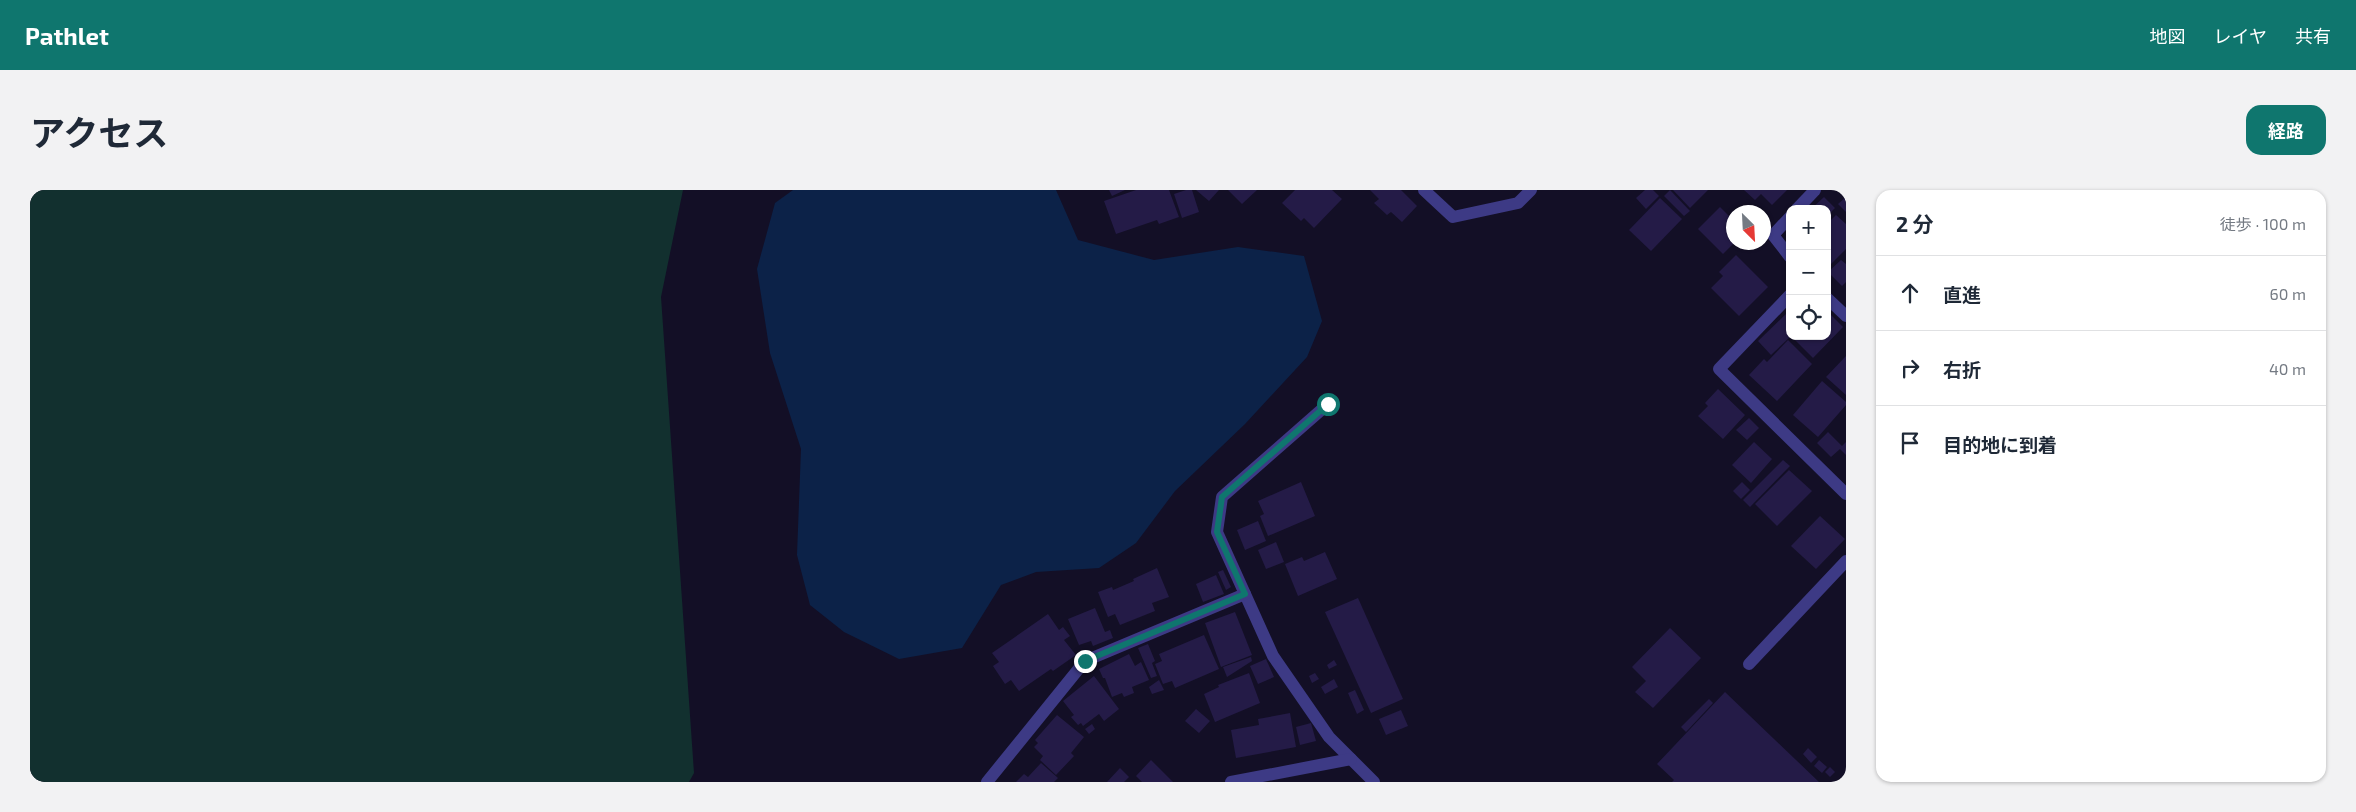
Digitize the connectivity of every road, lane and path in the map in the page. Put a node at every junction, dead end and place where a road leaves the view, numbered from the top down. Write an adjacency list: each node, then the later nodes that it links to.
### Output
1 (1424, 190): 2 (street)
2 (1531, 190)
3 (1815, 190): 4 (street)
4 (1802, 205)
5 (1786, 221): 6 (street)
6 (1786, 251)
7 (1786, 299): 11 (street)
8 (1831, 302): 9 (street)
9 (1846, 316)
10 (1328, 404): 13 (street)
11 (1846, 494)
12 (1846, 561): 14 (street)
13 (1245, 594): 15 (street); 16 (street)
14 (1749, 664)
15 (1351, 759): 17 (street); 18 (street)
16 (987, 782)
17 (1230, 782)
18 (1374, 782)

